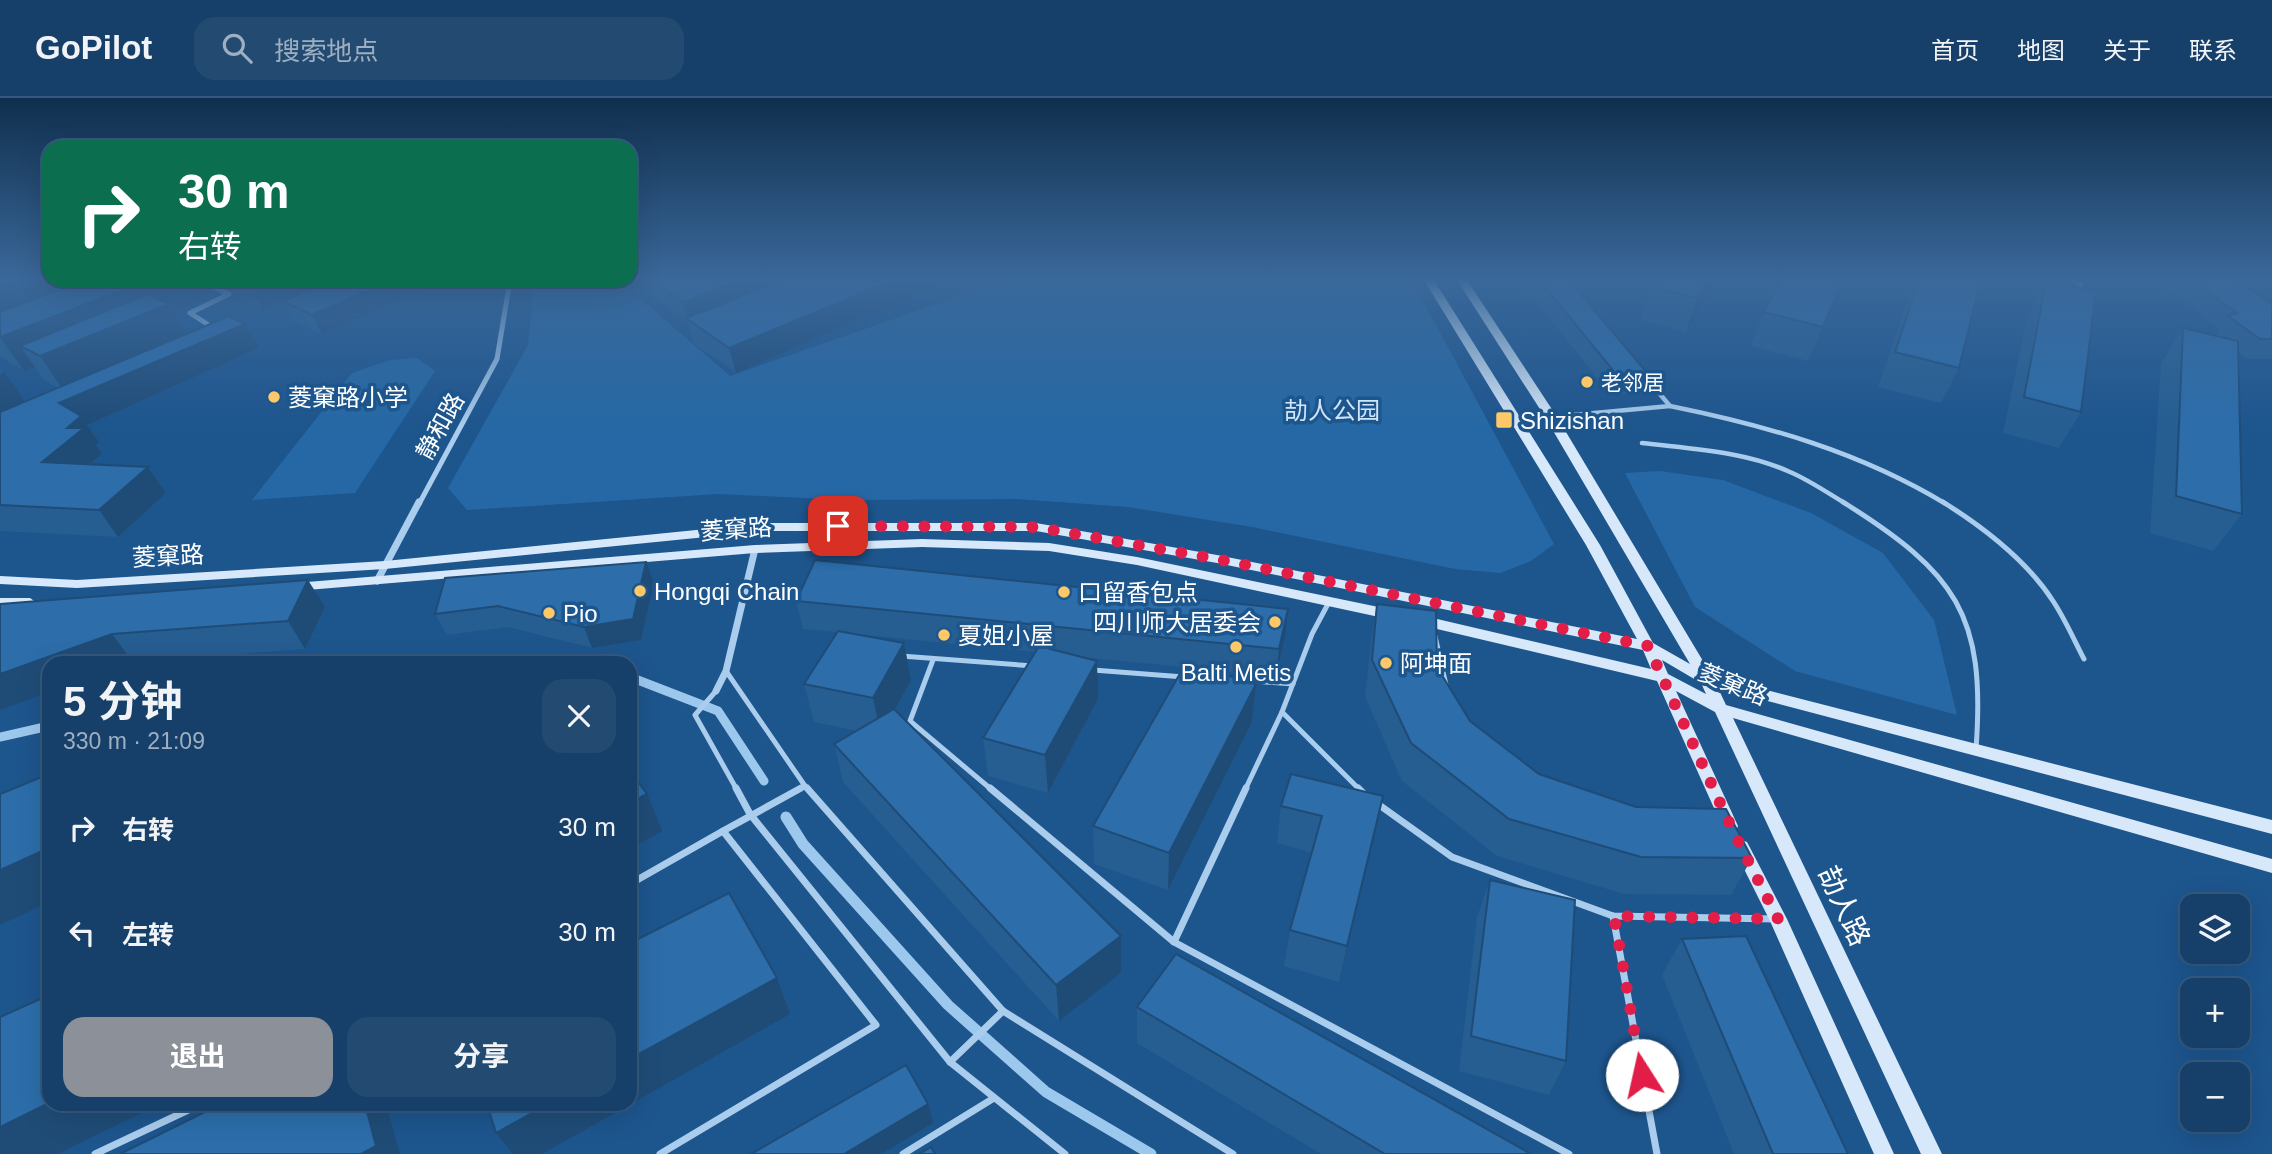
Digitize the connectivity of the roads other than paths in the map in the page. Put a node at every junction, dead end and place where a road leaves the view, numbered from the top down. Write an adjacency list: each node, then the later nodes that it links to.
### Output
1 (216, 329): 5 (street)
2 (502, 329): 11 (street, 静和路)
3 (1460, 329): 19 (street)
4 (1494, 329): 8 (street, 劼人路)
5 (207, 338)
6 (1634, 364): 7 (lane)
7 (1670, 406): 8 (lane); 21 (lane)
8 (1551, 417): 29 (street, 劼人路)
9 (1642, 443): 35 (lane)
10 (755, 549): 13 (street, 菱窠路); 15 (street, 菱窠路); 25 (street)
11 (385, 565): 12 (street, 菱窠路); 13 (street, 静和路); 19 (street, 菱窠路)
12 (0, 580)
13 (377, 581): 14 (street, 菱窠路)
14 (281, 588)
15 (1329, 602): 18 (street, 菱窠路); 30 (lane)
16 (0, 603): 17 (street)
17 (39, 603)
18 (1432, 623): 27 (street, 菱窠路); 32 (lane)
19 (1648, 646): 27 (street); 29 (street, 菱窠路)
20 (896, 655): 22 (lane)
21 (2084, 659)
22 (933, 660): 23 (lane); 44 (lane)
23 (1044, 667)
24 (1085, 670): 26 (lane)
25 (726, 671): 31 (street); 36 (lane)
26 (1196, 677)
27 (1662, 677): 33 (street, 菱窠路); 43 (street)
28 (1224, 679): 30 (lane)
29 (1707, 680): 33 (street, 劼人路); 35 (street, 菱窠路)
30 (1293, 684): 34 (lane)
31 (716, 691): 37 (lane)
32 (1451, 698)
33 (1721, 709): 40 (street, 菱窠路); 57 (street, 劼人路)
34 (1282, 712): 42 (lane); 44 (lane)
35 (1976, 749): 38 (street, 菱窠路)
36 (805, 786): 37 (lane); 45 (lane)
37 (750, 814): 39 (lane); 46 (lane)
38 (2272, 827)
39 (723, 831): 41 (lane); 50 (lane)
40 (2272, 866)
41 (637, 880)
42 (1614, 916): 43 (lane); 55 (lane)
43 (1778, 919): 56 (street)
44 (1174, 942): 54 (lane)
45 (1003, 1011): 46 (lane); 53 (lane)
46 (950, 1062): 47 (lane)
47 (994, 1098): 51 (lane); 52 (lane)
48 (186, 1111): 49 (lane)
49 (95, 1154)
50 (660, 1154)
51 (903, 1154)
52 (1065, 1154)
53 (1233, 1154)
54 (1569, 1154)
55 (1657, 1154)
56 (1884, 1154)
57 (1932, 1154)

